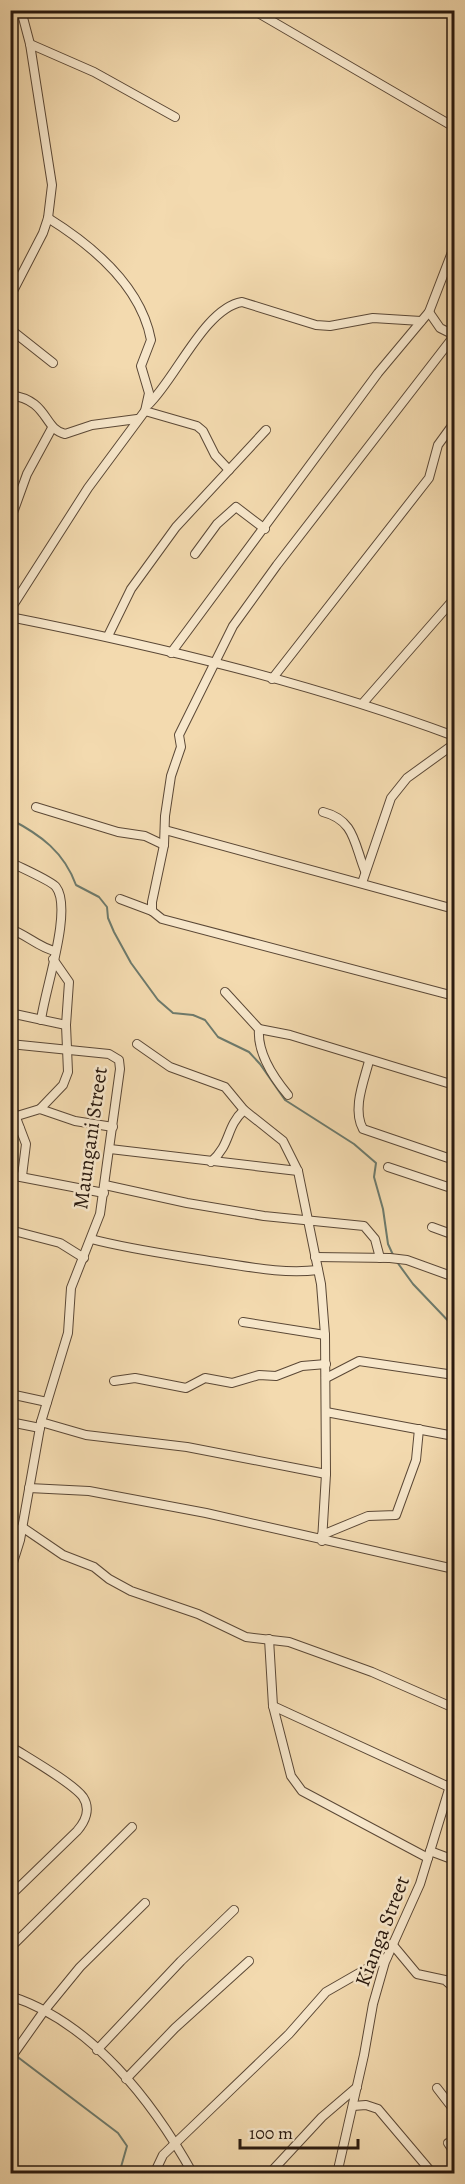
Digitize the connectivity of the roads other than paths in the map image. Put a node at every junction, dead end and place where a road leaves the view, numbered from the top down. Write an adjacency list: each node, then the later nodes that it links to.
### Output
1 (21, 10): 3 (street)
2 (253, 10): 5 (street)
3 (30, 44): 4 (street); 6 (street)
4 (175, 117)
5 (454, 128)
6 (48, 218): 8 (street); 15 (street)
7 (454, 247): 9 (street)
8 (10, 297)
9 (429, 312): 10 (street); 12 (street)
10 (421, 321): 15 (street); 22 (street)
11 (10, 329): 13 (street)
12 (454, 336): 29 (street)
13 (53, 363)
14 (10, 395): 18 (street)
15 (146, 408): 16 (street); 20 (street)
16 (137, 419): 18 (street); 25 (street)
17 (454, 423): 30 (street)
18 (52, 428): 21 (street)
19 (266, 430): 20 (street)
20 (229, 470): 27 (street)
21 (10, 521)
22 (265, 529): 23 (street); 28 (street)
23 (195, 554)
24 (454, 599): 31 (street)
25 (10, 610)
26 (10, 617): 27 (street)
27 (108, 636): 28 (street)
28 (171, 653): 29 (street)
29 (216, 663): 30 (street); 36 (street)
30 (272, 679): 31 (street)
31 (363, 703): 32 (street)
32 (453, 733)
33 (454, 744): 39 (street)
34 (36, 807): 37 (street)
35 (323, 812): 39 (street)
36 (165, 830): 37 (street); 40 (street)
37 (164, 845): 43 (street)
38 (10, 862): 45 (street)
39 (365, 871): 40 (street)
40 (362, 883): 42 (street)
41 (120, 900): 43 (street)
42 (454, 909)
43 (152, 911): 47 (street)
44 (10, 929): 45 (street)
45 (54, 955): 49 (street); 50 (street)
46 (225, 992): 51 (street)
47 (454, 996)
48 (10, 1013): 49 (street)
49 (41, 1020): 50 (street)
50 (66, 1025): 54 (street)
51 (259, 1029): 55 (street); 57 (street)
52 (10, 1044): 54 (street, Maungani Street)
53 (137, 1044): 60 (street)
54 (67, 1051): 59 (street); 63 (street, Maungani Street)
55 (369, 1061): 56 (street); 66 (street)
56 (454, 1085)
57 (288, 1095)
58 (10, 1102): 61 (street)
59 (40, 1109): 61 (street); 63 (street)
60 (244, 1110): 67 (street); 69 (street)
61 (18, 1116): 64 (street)
62 (10, 1127): 64 (street)
63 (112, 1127): 65 (street, Maungani Street)
64 (20, 1129): 71 (street)
65 (110, 1149): 67 (street); 72 (street, Maungani Street)
66 (454, 1160)
67 (211, 1162): 69 (street)
68 (388, 1167): 73 (street)
69 (298, 1171): 74 (street)
70 (10, 1174): 71 (street)
71 (22, 1176): 72 (street)
72 (105, 1189): 74 (street); 78 (street, Maungani Street)
73 (454, 1189)
74 (307, 1221): 79 (street); 81 (street)
75 (432, 1227): 77 (street)
76 (10, 1230): 80 (street)
77 (454, 1235)
78 (91, 1239): 80 (street, Maungani Street); 82 (street)
79 (315, 1257): 81 (street); 82 (street)
80 (84, 1258): 91 (street, Maungani Street)
81 (380, 1258): 83 (street)
82 (318, 1270): 85 (street)
83 (454, 1277)
84 (243, 1322): 85 (street)
85 (324, 1335): 86 (street)
86 (326, 1364): 88 (street); 89 (street)
87 (454, 1375): 88 (street)
88 (326, 1378): 92 (street)
89 (114, 1382)
90 (10, 1394): 91 (street)
91 (47, 1402): 94 (street, Maungani Street)
92 (326, 1412): 95 (street); 97 (street)
93 (10, 1422): 94 (street)
94 (40, 1425): 97 (street); 98 (street, Maungani Street)
95 (419, 1429): 96 (street); 100 (street)
96 (454, 1436)
97 (326, 1474): 100 (street)
98 (29, 1488): 99 (street, Maungani Street); 100 (street)
99 (22, 1527): 102 (street, Maungani Street); 103 (street)
100 (322, 1538): 101 (street)
101 (454, 1569)
102 (10, 1572)
103 (269, 1639): 104 (street); 105 (street)
104 (273, 1706): 108 (street); 110 (street)
105 (454, 1708)
106 (10, 1746): 112 (street)
107 (454, 1773): 108 (street, Kianga Street)
108 (449, 1787): 110 (street, Kianga Street)
109 (132, 1827): 116 (street)
110 (429, 1854): 111 (street); 115 (street, Kianga Street)
111 (454, 1860)
112 (10, 1896)
113 (146, 1903): 121 (street)
114 (234, 1910): 122 (street)
115 (392, 1944): 117 (street, Kianga Street); 119 (street)
116 (10, 1948)
117 (387, 1957): 125 (street, Kianga Street); 129 (street)
118 (249, 1961): 124 (street)
119 (454, 1988)
120 (10, 1996): 121 (street)
121 (44, 2011): 122 (street); 123 (street)
122 (97, 2050): 124 (street)
123 (10, 2059)
124 (126, 2079): 129 (street)
125 (357, 2086): 127 (street, Kianga Street); 134 (street)
126 (437, 2088): 128 (street)
127 (353, 2106): 135 (street, Kianga Street); 136 (street)
128 (454, 2110)
129 (176, 2143): 132 (street); 133 (street)
130 (447, 2143): 131 (street)
131 (454, 2152)
132 (154, 2174)
133 (193, 2174)
134 (269, 2174)
135 (337, 2174)
136 (433, 2174)

